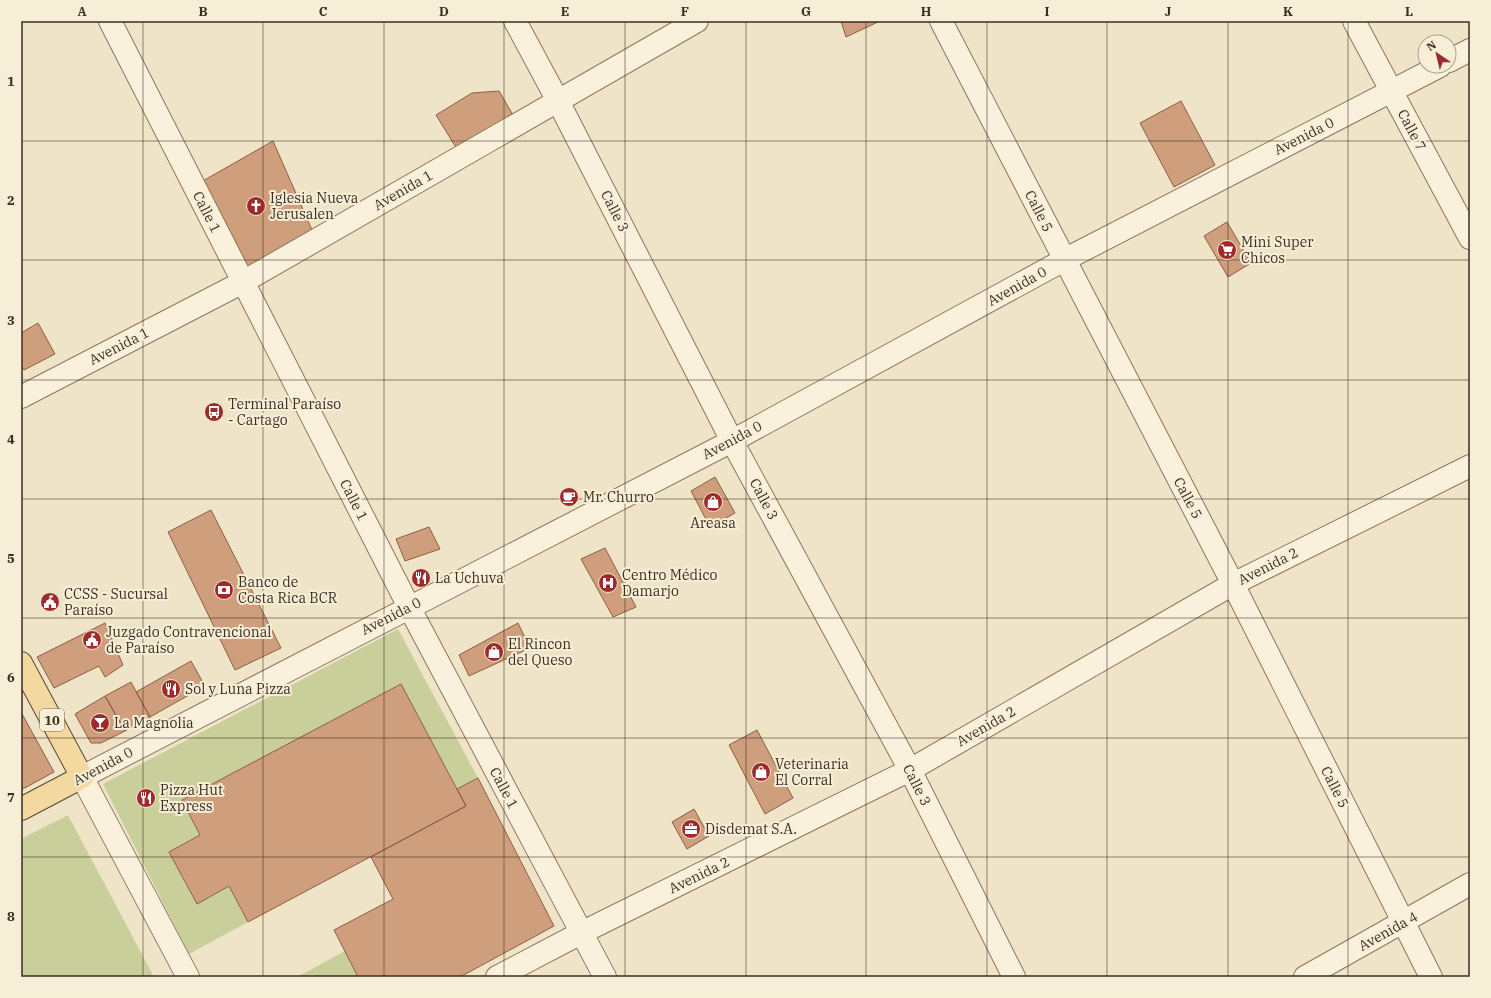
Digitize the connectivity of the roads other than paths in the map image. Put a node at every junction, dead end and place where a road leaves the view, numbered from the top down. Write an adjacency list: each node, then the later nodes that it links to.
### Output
1 (110, 21): 13 (street, Calle 1)
2 (514, 21): 10 (street, Calle 3)
3 (697, 21): 10 (street, Avenida 1)
4 (941, 21): 12 (street, Calle 5)
5 (1354, 21): 9 (street, Calle 7)
6 (1470, 50): 7 (street)
7 (1457, 57)
8 (1424, 74): 9 (street, Avenida 0)
9 (1391, 91): 11 (street, Calle 7); 12 (street, Avenida 0)
10 (558, 101): 13 (street, Avenida 1); 15 (street, Calle 3)
11 (1470, 238)
12 (1064, 260): 15 (street, Avenida 0); 17 (street, Calle 5)
13 (243, 282): 14 (street, Avenida 1); 18 (street, Calle 1)
14 (21, 398)
15 (732, 441): 18 (street, Avenida 0); 20 (street, Calle 3)
16 (1470, 466): 17 (street, Avenida 2)
17 (1233, 584): 20 (street, Avenida 2); 24 (street, Calle 5)
18 (408, 607): 21 (street, Avenida 0); 25 (street, Calle 1)
19 (21, 663): 21 (main road, 10)
20 (910, 770): 25 (street, Avenida 2); 29 (street, Calle 3)
21 (82, 777): 22 (main road, Avenida 0); 26 (street)
22 (21, 809)
23 (1470, 884): 24 (street, Avenida 4)
24 (1404, 922): 30 (street, Avenida 4); 31 (street, Calle 5)
25 (581, 933): 27 (street, Avenida 2); 28 (street, Calle 1)
26 (188, 977)
27 (497, 977)
28 (605, 977)
29 (1014, 977)
30 (1305, 977)
31 (1431, 977)

